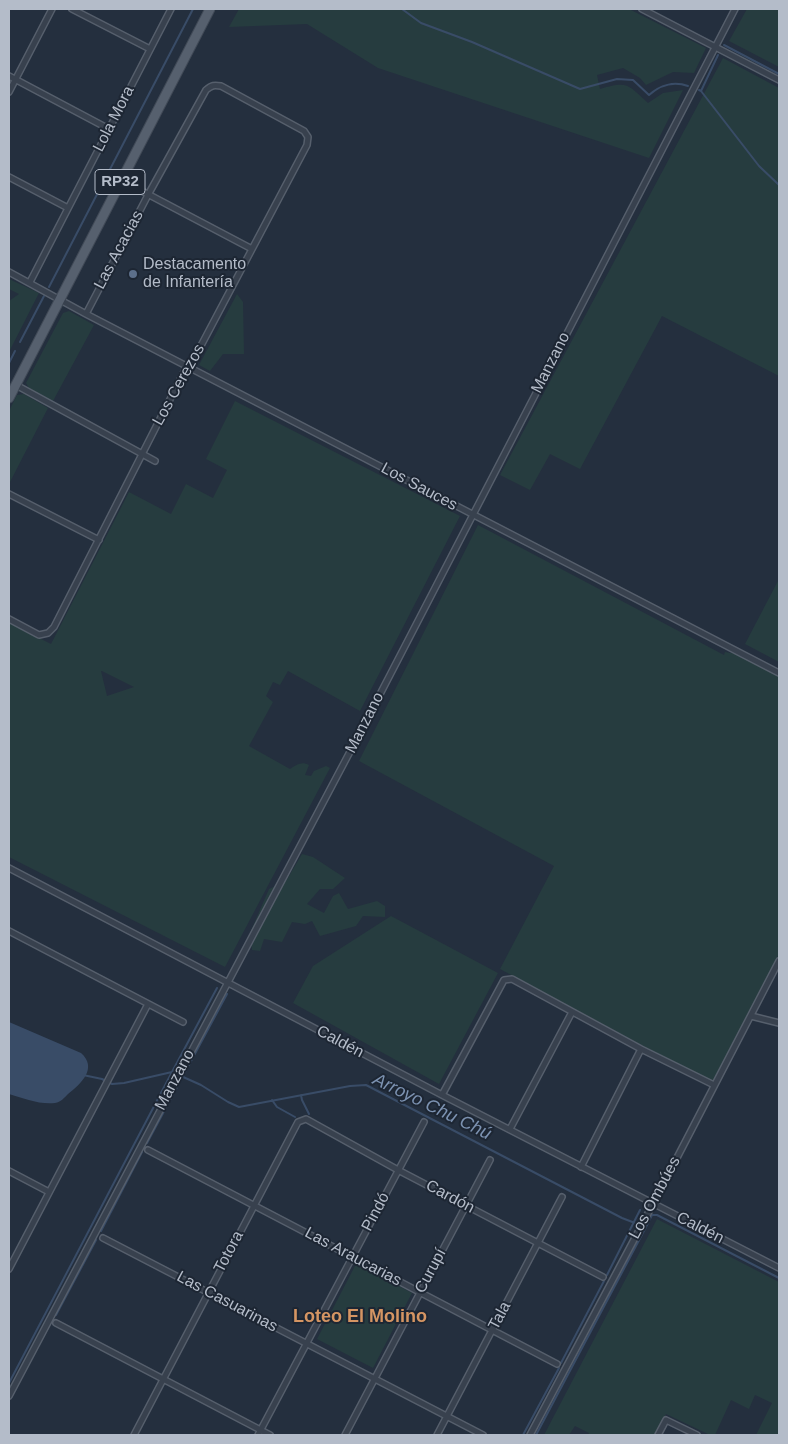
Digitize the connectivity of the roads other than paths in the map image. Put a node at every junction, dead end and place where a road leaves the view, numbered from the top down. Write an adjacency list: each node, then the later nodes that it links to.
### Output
1 (52, 9): 10 (street)
2 (72, 9): 8 (street)
3 (171, 9): 8 (street, Lola Mora)
4 (210, 9): 16 (main road, RP32)
5 (642, 9): 7 (street)
6 (735, 9): 7 (street, Manzano)
7 (716, 46): 11 (street); 30 (street, Manzano)
8 (150, 50): 14 (street, Lola Mora)
9 (9, 76): 10 (street)
10 (15, 80): 13 (street); 14 (street)
11 (779, 80)
12 (214, 85): 17 (street, Las Acacias); 19 (street, Los Cerezos)
13 (9, 92)
14 (109, 129): 18 (street, Lola Mora)
15 (9, 177): 18 (street)
16 (121, 180): 17 (street); 22 (main road, RP32)
17 (148, 195): 19 (street); 23 (street, Las Acacias)
18 (68, 208): 21 (street, Lola Mora)
19 (252, 249): 24 (street, Los Cerezos)
20 (9, 272): 21 (street, Los Sauces)
21 (30, 282): 22 (street, Los Sauces)
22 (59, 300): 23 (street, Los Sauces); 25 (main road, RP32)
23 (86, 314): 24 (street, Los Sauces)
24 (187, 366): 27 (street, Los Cerezos); 30 (street, Los Sauces)
25 (16, 386): 26 (main road, RP32); 27 (street)
26 (9, 398)
27 (142, 454): 28 (street); 31 (street, Los Cerezos)
28 (155, 461)
29 (9, 494): 31 (street)
30 (472, 514): 33 (street, Los Sauces); 37 (street, Manzano)
31 (99, 540): 32 (street, Los Cerezos)
32 (9, 619)
33 (779, 673)
34 (9, 868): 37 (street, Caldén)
35 (9, 931): 38 (street)
36 (779, 961): 40 (street, Los Ombúes)
37 (227, 982): 45 (street, Caldén); 73 (street, Manzano)
38 (148, 1004): 41 (street); 54 (street)
39 (572, 1012): 43 (street); 45 (street); 48 (street)
40 (751, 1016): 42 (street); 44 (street, Los Ombúes)
41 (183, 1022)
42 (779, 1023)
43 (641, 1049): 44 (street); 51 (street)
44 (714, 1085): 56 (street, Los Ombúes)
45 (442, 1095): 48 (street, Caldén)
46 (298, 1122): 52 (street, Cardón); 57 (street, Totora)
47 (424, 1122): 52 (street, Pindó)
48 (510, 1129): 51 (street, Caldén)
49 (148, 1150): 57 (street, Las Araucarias)
50 (490, 1160): 58 (street, Curupí)
51 (581, 1167): 56 (street, Caldén)
52 (398, 1170): 58 (street, Cardón); 61 (street, Pindó)
53 (9, 1171): 54 (street)
54 (49, 1192): 62 (street)
55 (562, 1198): 60 (street, Tala)
56 (653, 1204): 63 (street, Caldén); 81 (street, Los Ombúes)
57 (254, 1205): 61 (street, Las Araucarias); 65 (street, Totora)
58 (466, 1205): 60 (street, Cardón); 66 (street, Curupí)
59 (103, 1238): 65 (street, Las Casuarinas)
60 (538, 1243): 64 (street, Cardón); 68 (street, Tala)
61 (353, 1256): 66 (street, Las Araucarias); 69 (street, Pindó)
62 (9, 1268)
63 (779, 1268)
64 (603, 1277)
65 (208, 1292): 69 (street, Las Casuarinas); 71 (street, Totora)
66 (420, 1292): 68 (street, Las Araucarias); 72 (street, Curupí)
67 (56, 1323): 71 (street)
68 (493, 1330): 70 (street, Las Araucarias); 74 (street, Tala)
69 (306, 1343): 72 (street, Las Casuarinas); 75 (street, Pindó)
70 (557, 1364)
71 (163, 1379): 75 (street); 76 (street, Totora)
72 (375, 1379): 74 (street, Las Casuarinas); 78 (street, Curupí)
73 (9, 1396)
74 (447, 1416): 79 (street, Tala); 80 (street, Las Casuarinas)
75 (260, 1433): 77 (street)
76 (134, 1435)
77 (270, 1435)
78 (345, 1435)
79 (437, 1435)
80 (483, 1435)
81 (530, 1435)
82 (658, 1435): 83 (street)
83 (697, 1435)

